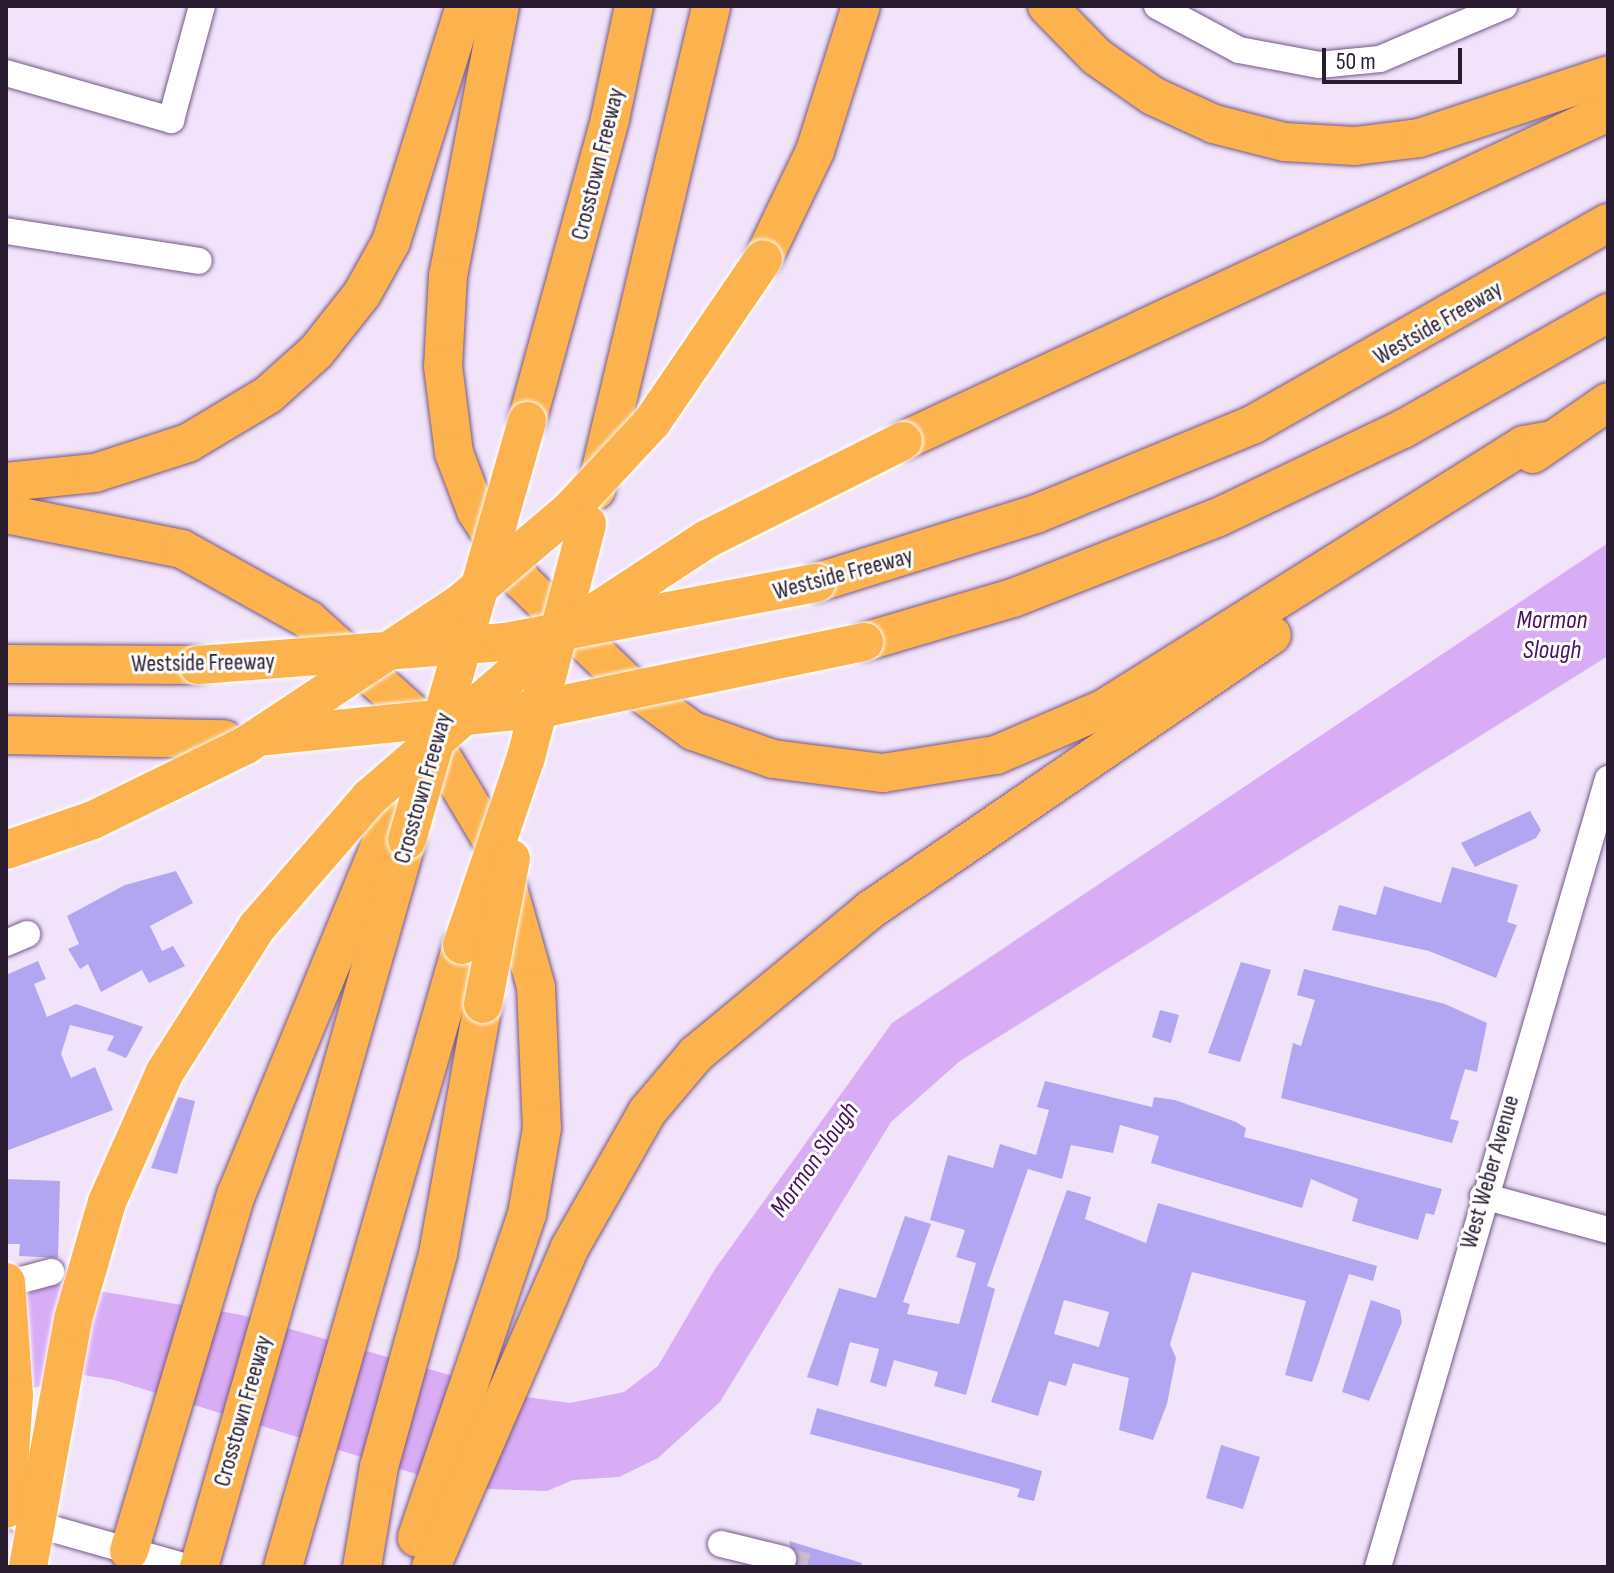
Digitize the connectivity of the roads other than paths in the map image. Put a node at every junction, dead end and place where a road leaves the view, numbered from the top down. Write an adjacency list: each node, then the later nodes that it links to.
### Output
1 (202, 6): 10 (street)
2 (465, 6): 19 (highway)
3 (500, 6): 18 (highway)
4 (634, 6): 25 (highway, Crosstown Freeway, bridge)
5 (711, 6): 23 (highway, bridge)
6 (861, 6): 26 (highway, bridge)
7 (1047, 6): 11 (highway)
8 (1157, 6): 9 (street)
9 (1504, 6)
10 (6, 73)
11 (1608, 75)
12 (1608, 112): 37 (highway, bridge)
13 (1608, 223): 21 (highway, Westside Freeway, bridge)
14 (6, 231): 15 (street)
15 (199, 261)
16 (1608, 313): 22 (highway, bridge)
17 (1608, 402): 18 (highway)
18 (1553, 440): 31 (highway)
19 (6, 482)
20 (6, 514): 31 (highway)
21 (6, 664)
22 (6, 735)
23 (526, 757): 40 (highway, bridge); 41 (highway, bridge)
24 (1608, 779): 27 (street, West Weber Avenue)
25 (400, 828): 35 (highway); 39 (highway, Crosstown Freeway)
26 (6, 850)
27 (1483, 1196): 28 (street); 44 (street, West Weber Avenue)
28 (1608, 1230)
29 (51, 1272): 30 (street)
30 (6, 1283): 32 (highway, bridge)
31 (497, 1362): 42 (highway); 43 (highway)
32 (6, 1509)
33 (6, 1516): 35 (street)
34 (721, 1544): 36 (street)
35 (126, 1559): 38 (street)
36 (783, 1559)
37 (28, 1567)
38 (187, 1567)
39 (199, 1567)
40 (283, 1567)
41 (362, 1567)
42 (407, 1567)
43 (431, 1567)
44 (1378, 1567)

